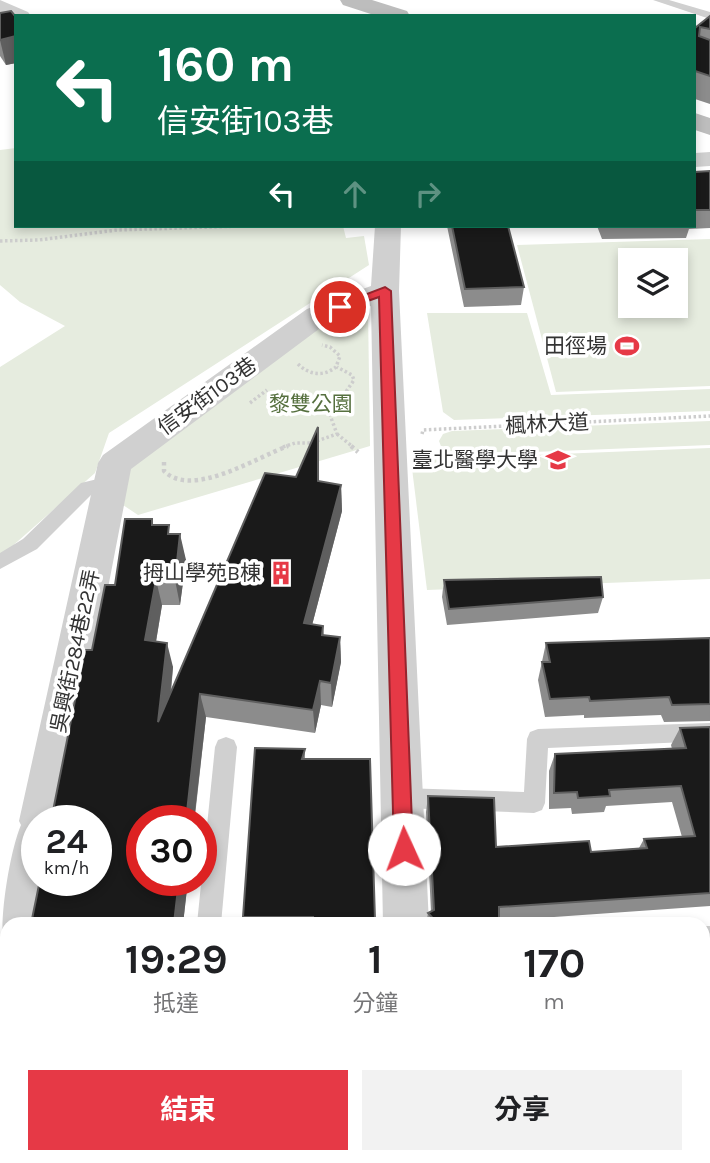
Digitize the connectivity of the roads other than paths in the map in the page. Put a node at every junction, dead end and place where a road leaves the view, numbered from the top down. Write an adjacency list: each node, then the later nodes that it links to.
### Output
1 (351, 0): 5 (street)
2 (658, 0): 6 (lane)
3 (0, 6): 4 (street)
4 (17, 14)
5 (393, 14)
6 (710, 16)
7 (388, 228): 8 (street)
8 (385, 291): 9 (street, 信安街103巷); 13 (street)
9 (110, 482): 10 (lane); 14 (street, 吳興街284巷22弄)
10 (0, 562)
11 (710, 732): 13 (lane)
12 (226, 747): 17 (lane)
13 (402, 799): 18 (street)
14 (44, 805)
15 (25, 896): 16 (street)
16 (20, 917)
17 (210, 917)
18 (406, 917)

